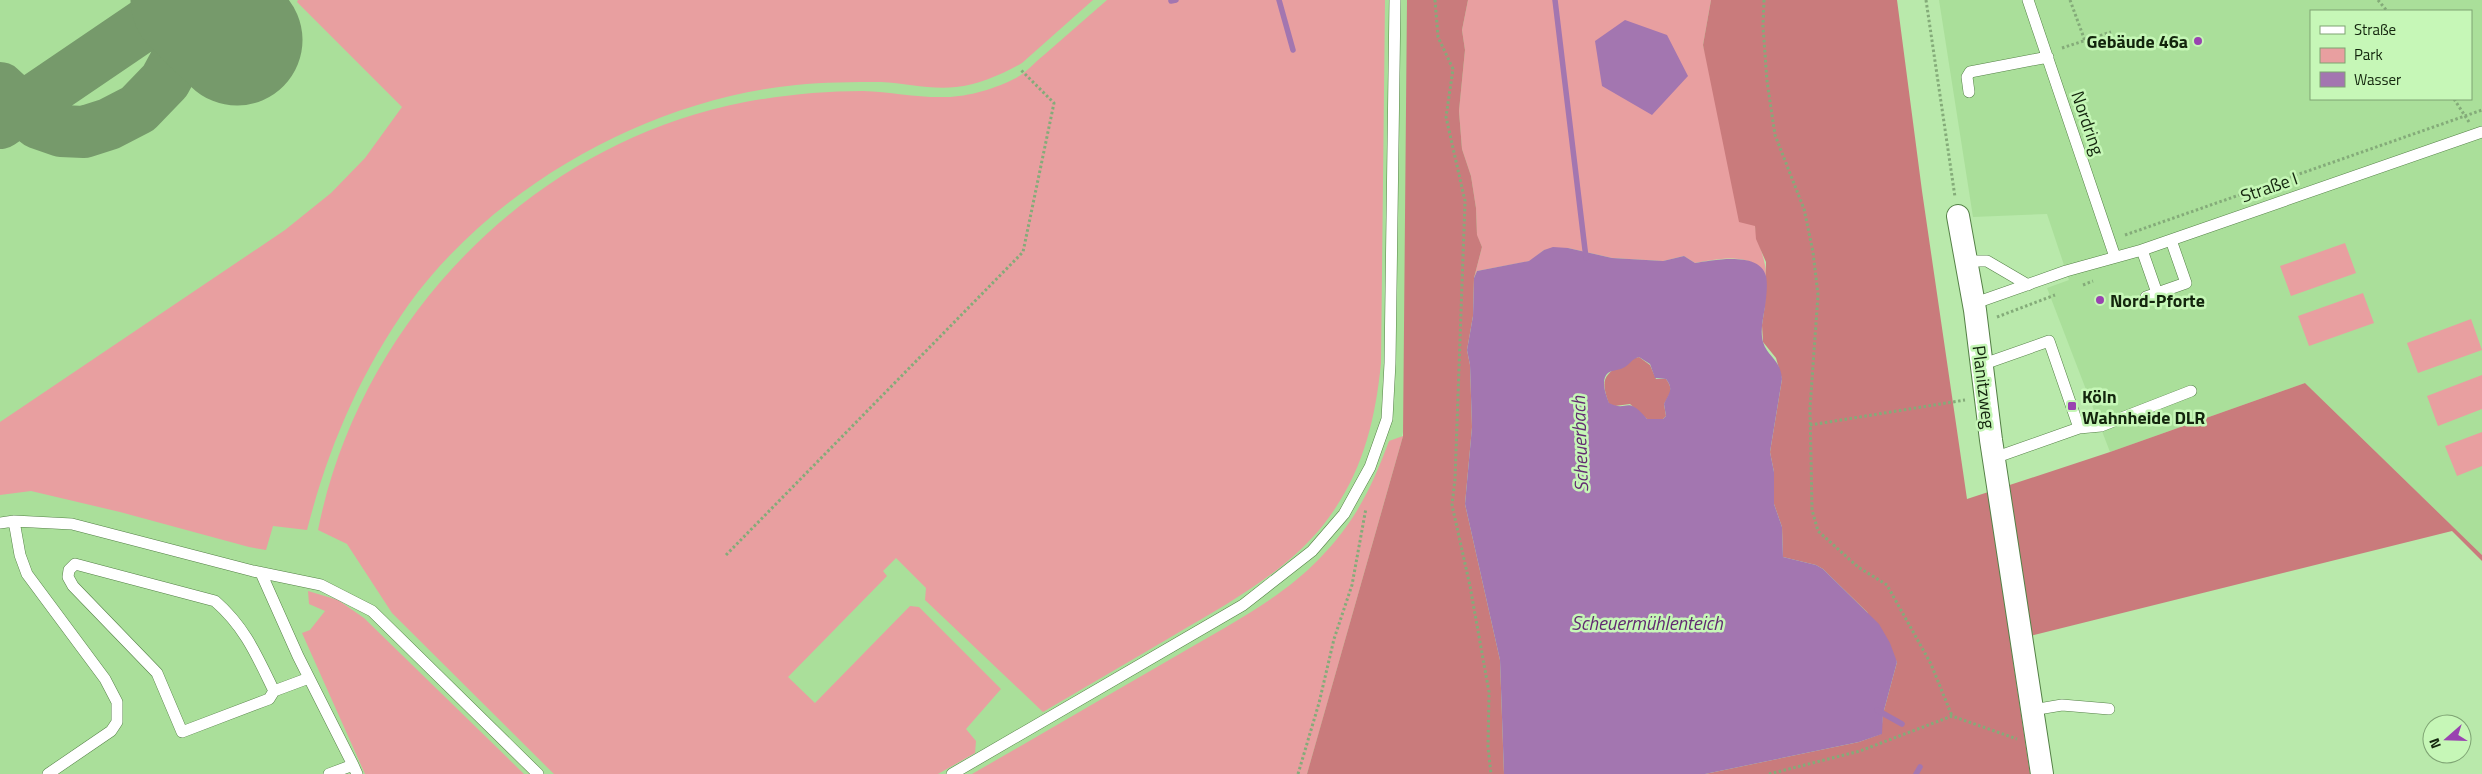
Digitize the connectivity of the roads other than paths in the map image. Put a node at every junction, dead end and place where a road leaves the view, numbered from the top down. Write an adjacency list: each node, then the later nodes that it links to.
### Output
1 (1395, 0): 28 (lane)
2 (2028, 0): 3 (lane, Nordring)
3 (2048, 57): 4 (lane); 9 (lane, Nordring)
4 (1969, 92)
5 (2479, 133): 7 (lane, Straße I)
6 (1958, 216): 10 (street, Planitzweg)
7 (2171, 240): 8 (lane, Straße I); 8 (lane)
8 (2137, 252): 9 (lane, Straße I)
9 (2115, 257): 11 (lane, Straße I)
10 (1967, 269): 11 (lane); 12 (street, Planitzweg)
11 (2028, 285): 12 (lane, Straße I)
12 (1984, 316): 13 (street, Planitzweg)
13 (1981, 364): 15 (lane); 16 (street, Planitzweg)
14 (2191, 391): 15 (lane)
15 (2079, 428): 16 (lane)
16 (1994, 458): 23 (street, Planitzweg)
17 (14, 521): 18 (lane); 19 (lane); 25 (lane)
18 (0, 523)
19 (261, 573): 20 (lane); 27 (lane)
20 (309, 678): 21 (lane); 24 (lane)
21 (274, 691): 21 (lane)
22 (2109, 709): 23 (lane)
23 (2032, 710): 29 (street, Planitzweg)
24 (355, 770): 26 (lane)
25 (51, 773)
26 (330, 774)
27 (538, 774)
28 (952, 774)
29 (2042, 774)

